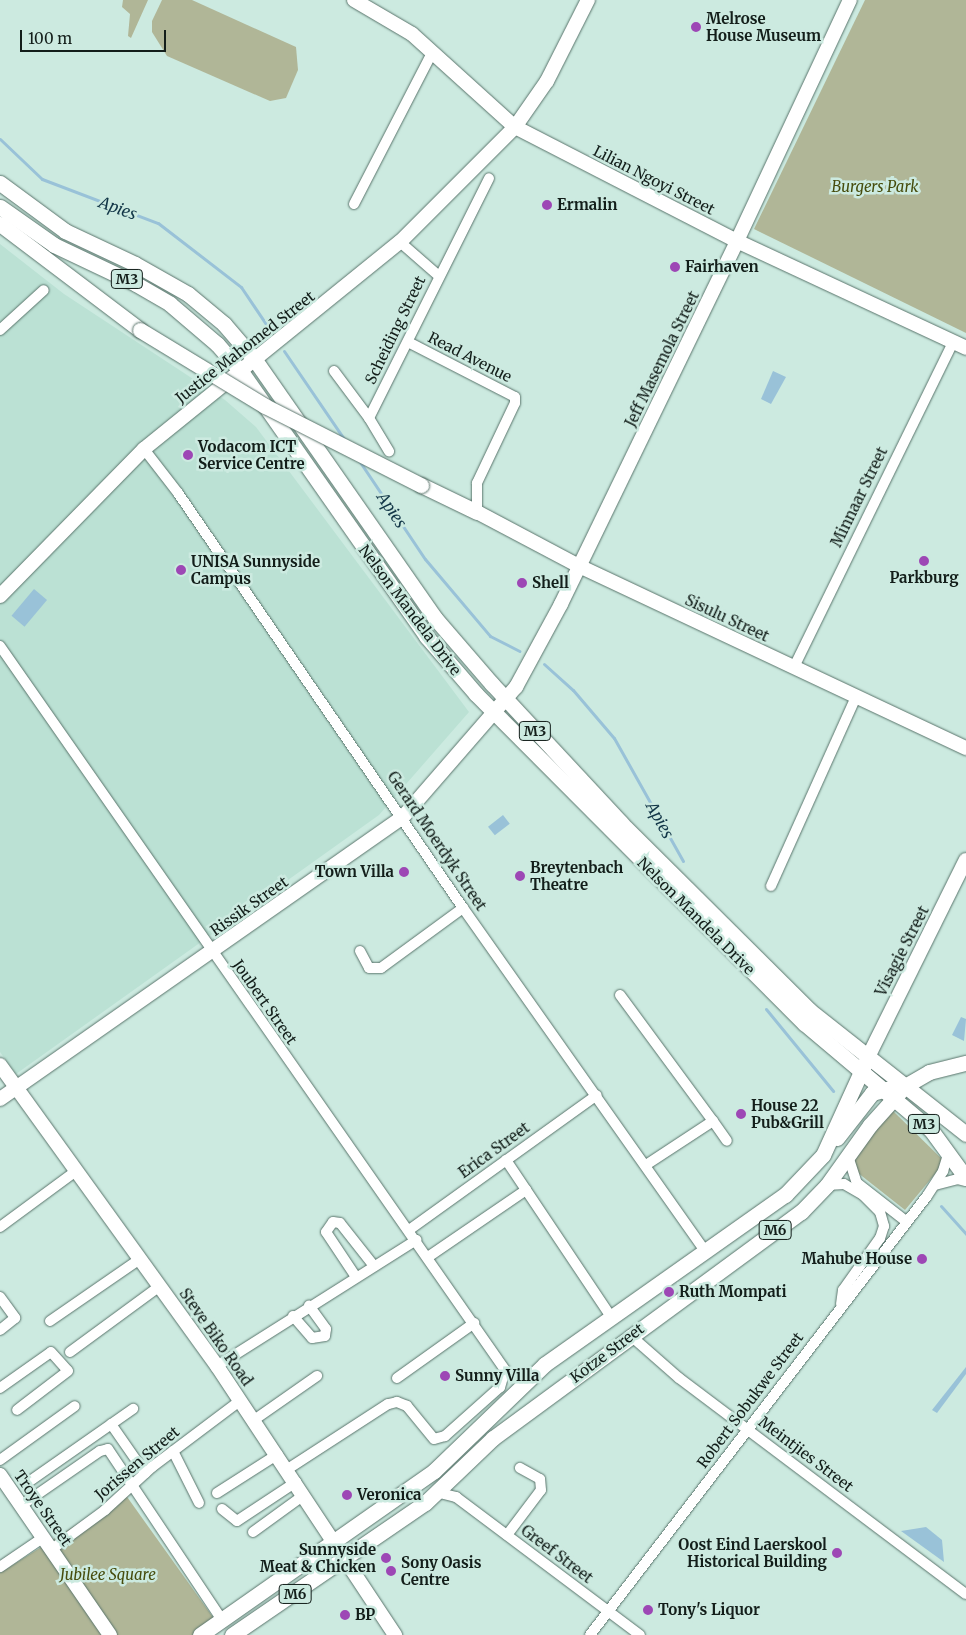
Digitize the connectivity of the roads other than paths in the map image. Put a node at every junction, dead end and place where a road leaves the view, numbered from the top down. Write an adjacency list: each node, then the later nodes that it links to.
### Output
1 (354, 0): 4 (main road, Lilian Ngoyi Street)
2 (588, 0): 5 (main road)
3 (850, 0): 11 (main road, Jeff Masemola Street)
4 (433, 51): 5 (main road, Lilian Ngoyi Street); 8 (street)
5 (515, 127): 11 (main road, Lilian Ngoyi Street); 12 (main road, Justice Mahomed Street)
6 (489, 178): 13 (street)
7 (0, 183): 19 (main road, Nelson Mandela Drive / M3)
8 (354, 204)
9 (0, 207): 20 (main road, Nelson Mandela Drive / M3)
10 (0, 224): 25 (main road, bridge)
11 (737, 241): 17 (main road, Lilian Ngoyi Street); 26 (main road, Jeff Masemola Street)
12 (400, 242): 13 (street, Scheiding Street); 19 (main road, Justice Mahomed Street)
13 (439, 276): 16 (street, Scheiding Street)
14 (44, 290): 15 (street)
15 (0, 330)
16 (408, 342): 22 (street, Scheiding Street); 25 (street, Read Avenue)
17 (953, 342): 18 (main road, Lilian Ngoyi Street); 29 (street, Minnaar Street)
18 (966, 348)
19 (255, 360): 20 (main road, Justice Mahomed Street); 31 (main road, Nelson Mandela Drive / M3)
20 (240, 370): 23 (main road, Justice Mahomed Street); 32 (main road, Nelson Mandela Drive / M3)
21 (334, 371): 22 (street)
22 (369, 418): 24 (street)
23 (144, 449): 27 (main road, Justice Mahomed Street); 34 (street, Gerard Moerdyk Street)
24 (388, 451)
25 (477, 512): 26 (main road, Sisulu Street)
26 (579, 566): 29 (main road, Sisulu Street); 31 (main road, Jeff Masemola Street)
27 (0, 596)
28 (0, 646): 39 (street, Joubert Street)
29 (794, 667): 30 (main road, Sisulu Street)
30 (856, 697): 33 (main road, Sisulu Street); 36 (street)
31 (506, 699): 32 (main road, Jeff Masemola Street); 41 (main road, Nelson Mandela Drive / M3)
32 (493, 713): 34 (main road, Rissik Street); 44 (main road, Nelson Mandela Drive / M3)
33 (966, 748)
34 (402, 818): 37 (street, Gerard Moerdyk Street); 39 (main road, Rissik Street)
35 (966, 860): 41 (main road, Visagie Street)
36 (771, 886)
37 (463, 908): 38 (street); 48 (street, Gerard Moerdyk Street)
38 (360, 951)
39 (212, 952): 46 (main road, Rissik Street); 65 (street, Joubert Street)
40 (620, 995): 50 (street)
41 (868, 1057): 44 (main road, Kotze Street / M6); 45 (main road, Nelson Mandela Drive / M3)
42 (966, 1063): 45 (main road, Kotze Street / M6)
43 (0, 1065): 46 (main road, Steve Biko Road)
44 (860, 1071): 47 (main road, Nelson Mandela Drive / M3); 53 (main road, Kotze Street / M6)
45 (905, 1086): 47 (main road, Kotze Street / M6); 51 (main road, Nelson Mandela Drive / M3)
46 (16, 1088): 49 (main road, Rissik Street); 58 (main road, Steve Biko Road)
47 (888, 1093): 53 (main road); 54 (main road, Nelson Mandela Drive / M3); 55 (main road, Kotze Street / M6)
48 (597, 1095): 56 (street, Erica Street); 57 (street, Gerard Moerdyk Street)
49 (0, 1099)
50 (712, 1121): 52 (street); 57 (street)
51 (966, 1134)
52 (727, 1141)
53 (823, 1155): 67 (main road, Kotze Street / M6)
54 (948, 1155): 59 (main road, Nelson Mandela Drive / M3); 61 (street, Robert Sobukwe Street)
55 (848, 1156): 60 (main road, Kotze Street / M6); 63 (street)
56 (506, 1160): 62 (street); 65 (street, Erica Street)
57 (646, 1165): 67 (street, Gerard Moerdyk Street)
58 (76, 1171): 64 (street); 69 (main road, Steve Biko Road)
59 (966, 1180): 61 (street)
60 (827, 1185): 74 (street); 81 (main road, Kotze Street / M6)
61 (935, 1185): 63 (street, Robert Sobukwe Street)
62 (526, 1190): 68 (street); 77 (street)
63 (907, 1222): 74 (street, Robert Sobukwe Street)
64 (0, 1227)
65 (409, 1230): 66 (street, Joubert Street)
66 (416, 1240): 68 (street, Joubert Street); 70 (street)
67 (705, 1251): 77 (main road, Kotze Street / M6)
68 (428, 1257): 79 (street, Joubert Street)
69 (140, 1259): 72 (main road, Steve Biko Road); 78 (street)
70 (374, 1266): 71 (street); 71 (street)
71 (356, 1277): 75 (street)
72 (160, 1286): 82 (street); 83 (main road, Steve Biko Road)
73 (0, 1297): 80 (street)
74 (841, 1305): 93 (street, Robert Sobukwe Street)
75 (309, 1306): 76 (street); 76 (street)
76 (294, 1316): 83 (street)
77 (611, 1317): 115 (main road, Kotze Street / M6)
78 (50, 1321)
79 (474, 1324): 85 (street); 98 (street, Joubert Street)
80 (0, 1330)
81 (630, 1335): 93 (street, Meintjies Street); 101 (main road, Kotze Street / M6)
82 (70, 1352)
83 (217, 1366): 87 (main road, Steve Biko Road)
84 (317, 1376): 91 (street)
85 (398, 1378)
86 (0, 1388): 90 (street)
87 (241, 1400): 91 (main road, Steve Biko Road); 94 (street, Jorissen Street)
88 (75, 1406): 96 (street)
89 (132, 1409): 92 (street)
90 (16, 1410)
91 (254, 1420): 95 (main road, Steve Biko Road)
92 (111, 1424): 99 (street); 102 (street)
93 (747, 1429): 119 (street, Meintjies Street); 120 (street, Robert Sobukwe Street)
94 (173, 1451): 99 (street, Jorissen Street); 109 (street)
95 (278, 1454): 98 (main road, Steve Biko Road); 106 (street)
96 (0, 1460)
97 (520, 1468): 113 (street)
98 (288, 1469): 103 (main road, Steve Biko Road)
99 (145, 1472): 104 (street, Jorissen Street)
100 (0, 1474): 110 (main road, Troye Street)
101 (452, 1477): 105 (main road, Kotze Street / M6); 108 (street)
102 (30, 1481)
103 (296, 1482): 107 (main road, Steve Biko Road); 111 (street)
104 (133, 1486): 110 (street); 116 (street, Jorissen Street); 121 (street)
105 (436, 1492): 108 (street, Greef Street); 117 (main road, Kotze Street / M6)
106 (217, 1493)
107 (304, 1495): 112 (street); 115 (main road, Steve Biko Road)
108 (456, 1497): 113 (street, Greef Street)
109 (200, 1503)
110 (22, 1505): 114 (main road, Troye Street)
111 (222, 1508)
112 (253, 1532)
113 (507, 1535): 120 (street, Greef Street)
114 (44, 1537): 116 (main road, Troye Street); 118 (street)
115 (335, 1543): 117 (main road, Steve Biko Road); 121 (main road, Kotze Street / M6)
116 (52, 1549): 122 (main road, Troye Street)
117 (343, 1560): 124 (main road, Kotze Street / M6); 125 (main road, Steve Biko Road)
118 (0, 1567)
119 (966, 1594)
120 (608, 1611): 126 (street, Robert Sobukwe Street); 127 (street, Greef Street)
121 (222, 1620): 123 (main road, Kotze Street / M6)
122 (110, 1635)
123 (200, 1635)
124 (232, 1635)
125 (395, 1635)
126 (590, 1635)
127 (640, 1635)

